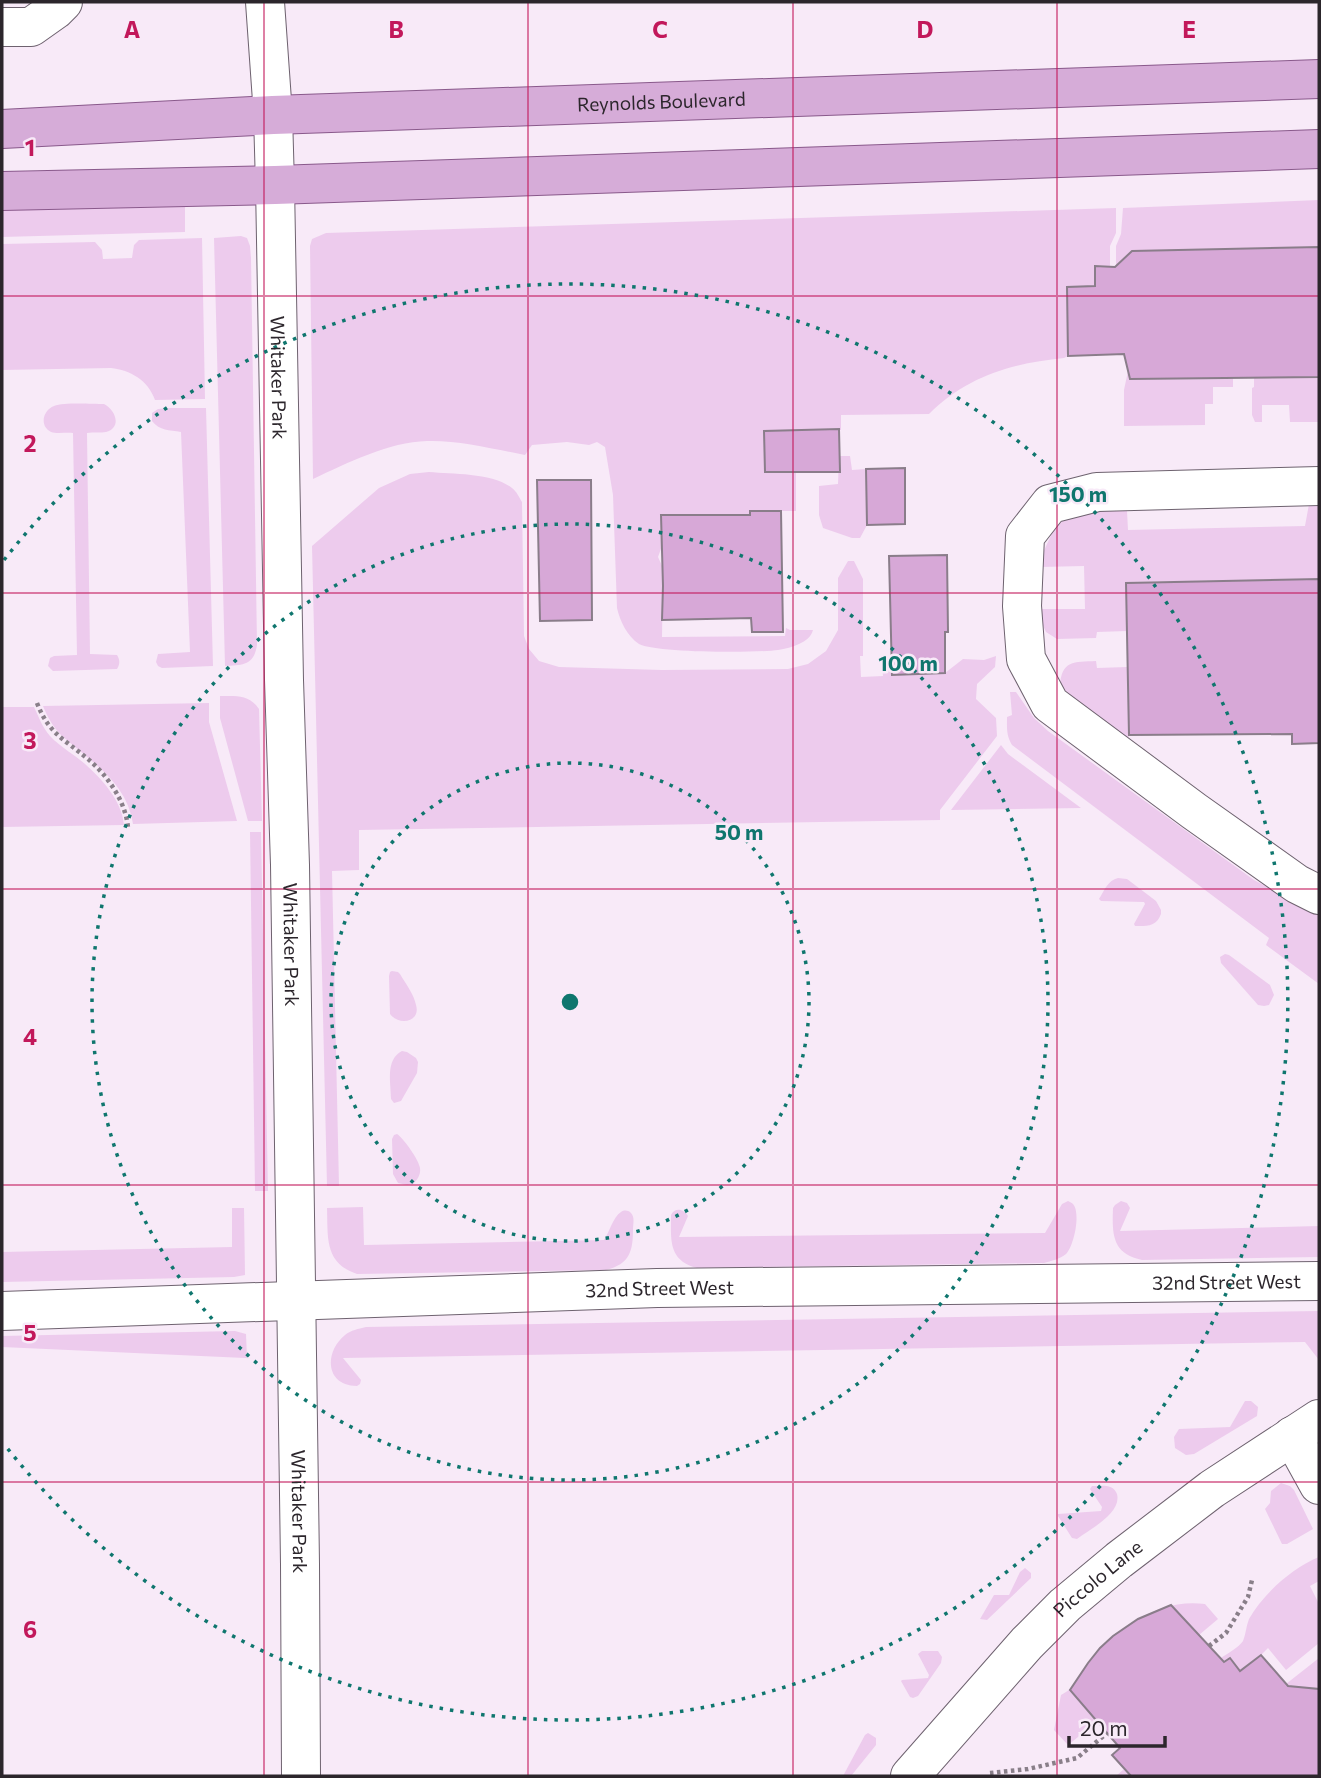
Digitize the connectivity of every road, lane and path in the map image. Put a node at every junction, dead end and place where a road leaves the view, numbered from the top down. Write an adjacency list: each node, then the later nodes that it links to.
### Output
1 (63, 2): 3 (lane)
2 (265, 2): 5 (lane, Whitaker Park)
3 (2, 27)
4 (1319, 79): 5 (main road, Reynolds Boulevard)
5 (273, 115): 6 (main road, Reynolds Boulevard); 8 (lane, Whitaker Park)
6 (2, 129)
7 (1319, 149): 8 (main road)
8 (275, 185): 9 (main road); 15 (lane, Whitaker Park)
9 (2, 191)
10 (1319, 486): 13 (lane)
11 (37, 703): 12 (path)
12 (128, 828)
13 (1308, 889)
14 (1319, 1280): 15 (lane, 32nd Street West)
15 (296, 1300): 16 (lane, 32nd Street West); 23 (lane, Whitaker Park)
16 (2, 1311)
17 (1306, 1428): 18 (lane); 24 (lane, Piccolo Lane)
18 (1319, 1485)
19 (1252, 1580): 20 (path)
20 (1209, 1646)
21 (1107, 1733): 22 (path)
22 (990, 1773)
23 (301, 1776)
24 (910, 1776)

